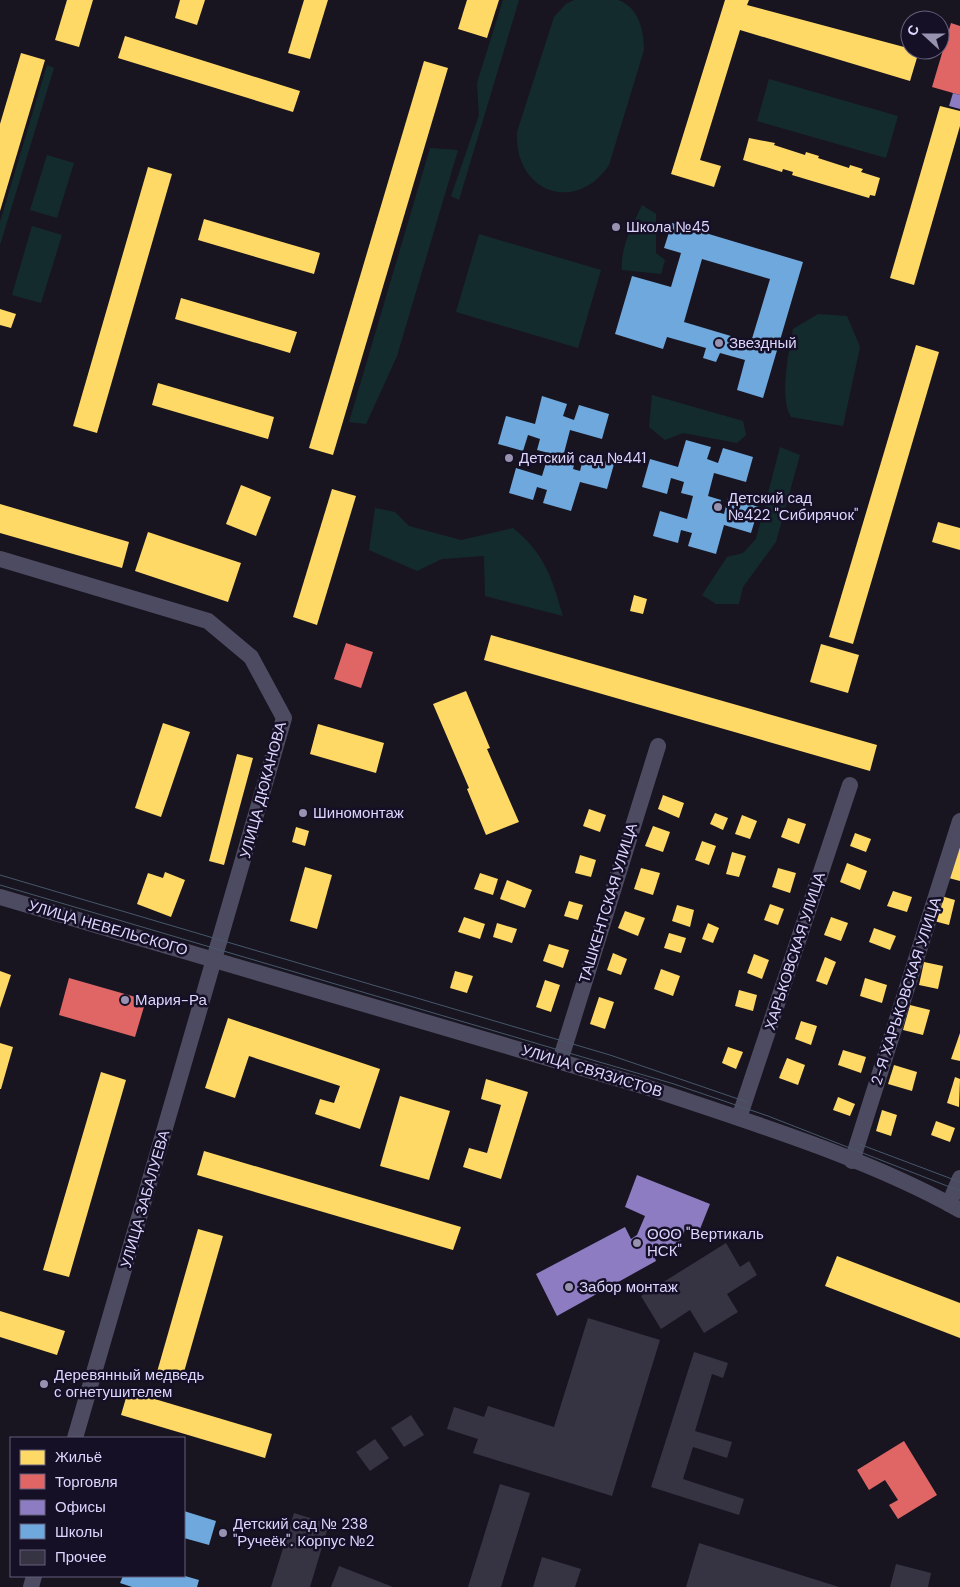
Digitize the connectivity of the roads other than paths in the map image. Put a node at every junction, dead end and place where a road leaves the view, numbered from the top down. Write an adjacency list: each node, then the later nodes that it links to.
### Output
1 (0, 559): 6 (street, УЛИЦА ДЮКАНОВА)
2 (658, 746): 7 (street, ТАШКЕНТСКАЯ УЛИЦА)
3 (850, 785): 8 (street, ХАРЬКОВСКАЯ УЛИЦА)
4 (960, 821): 9 (street, 2-Я ХАРЬКОВСКАЯ УЛИЦА)
5 (0, 897): 6 (street, УЛИЦА НЕВЕЛЬСКОГО)
6 (215, 960): 7 (street, УЛИЦА СВЯЗИСТОВ); 12 (street, УЛИЦА ЗАБАЛУЕВА)
7 (560, 1061): 8 (street, УЛИЦА СВЯЗИСТОВ)
8 (739, 1118): 9 (street, УЛИЦА СВЯЗИСТОВ)
9 (852, 1160): 11 (street, УЛИЦА СВЯЗИСТОВ)
10 (960, 1178): 11 (street)
11 (955, 1207)
12 (75, 1437)

